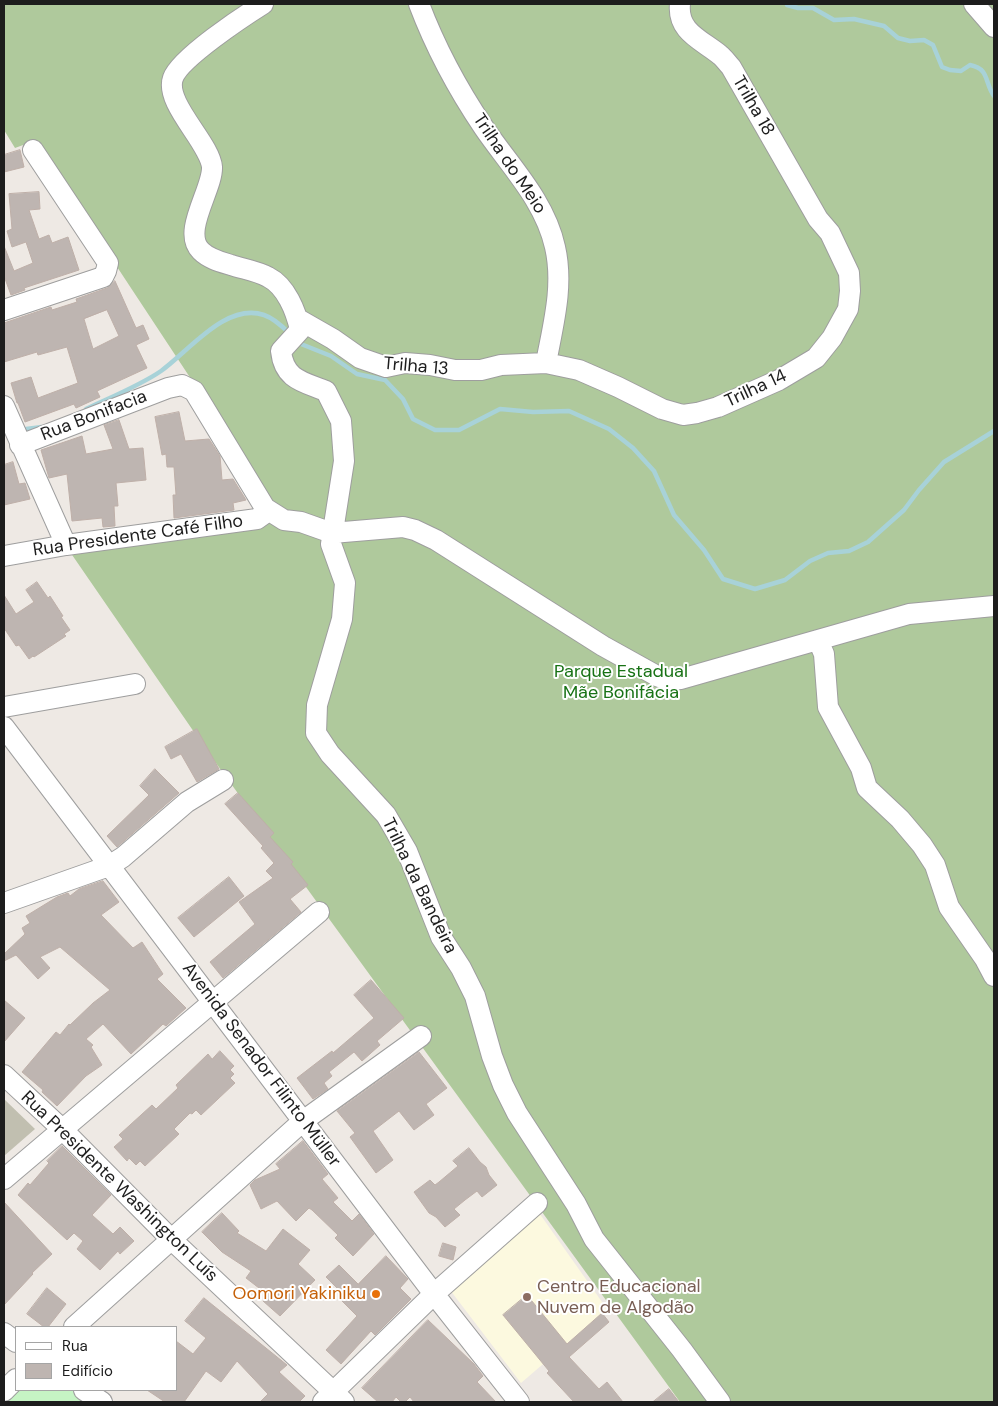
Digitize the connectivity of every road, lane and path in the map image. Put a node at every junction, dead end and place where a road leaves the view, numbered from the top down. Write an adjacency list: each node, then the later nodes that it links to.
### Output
1 (264, 4): 9 (street)
2 (419, 4): 10 (street, Trilha do Meio)
3 (680, 4): 7 (street, Trilha 18)
4 (974, 4): 5 (street)
5 (994, 27)
6 (33, 150): 8 (street)
7 (818, 219): 10 (street, Trilha 14)
8 (4, 310)
9 (295, 331): 10 (street, Trilha 13); 14 (street, Trilha da Bandeira)
10 (546, 363)
11 (4, 406): 12 (street)
12 (20, 444): 13 (street, Rua Bonifacia); 15 (street)
13 (265, 508): 14 (street); 15 (street, Rua Presidente Café Filho)
14 (332, 533): 18 (street); 45 (street, Trilha da Bandeira)
15 (66, 545): 16 (street, Rua Presidente Café Filho)
16 (4, 556)
17 (994, 606): 18 (street)
18 (818, 640): 26 (street)
19 (136, 684): 20 (street)
20 (4, 708)
21 (4, 727): 23 (street, Avenida Senador Filinto Müller)
22 (223, 780): 23 (street)
23 (109, 866): 24 (street); 27 (street, Avenida Senador Filinto Müller)
24 (4, 903)
25 (319, 912): 27 (street)
26 (994, 976)
27 (213, 1002): 30 (street, Avenida Senador Filinto Müller); 31 (street)
28 (421, 1036): 30 (street)
29 (4, 1075): 31 (street, Rua Presidente Washington Luís)
30 (303, 1121): 34 (street); 35 (street, Avenida Senador Filinto Müller)
31 (62, 1129): 32 (street); 34 (street, Rua Presidente Washington Luís)
32 (4, 1179)
33 (537, 1203): 35 (street)
34 (172, 1240): 36 (street); 42 (street, Rua Presidente Washington Luís)
35 (434, 1294): 42 (street); 44 (street, Avenida Senador Filinto Müller)
36 (75, 1326)
37 (4, 1333): 38 (street)
38 (15, 1341)
39 (15, 1380): 40 (street)
40 (4, 1391)
41 (86, 1391): 43 (street)
42 (334, 1399)
43 (102, 1402)
44 (518, 1402)
45 (720, 1402)

